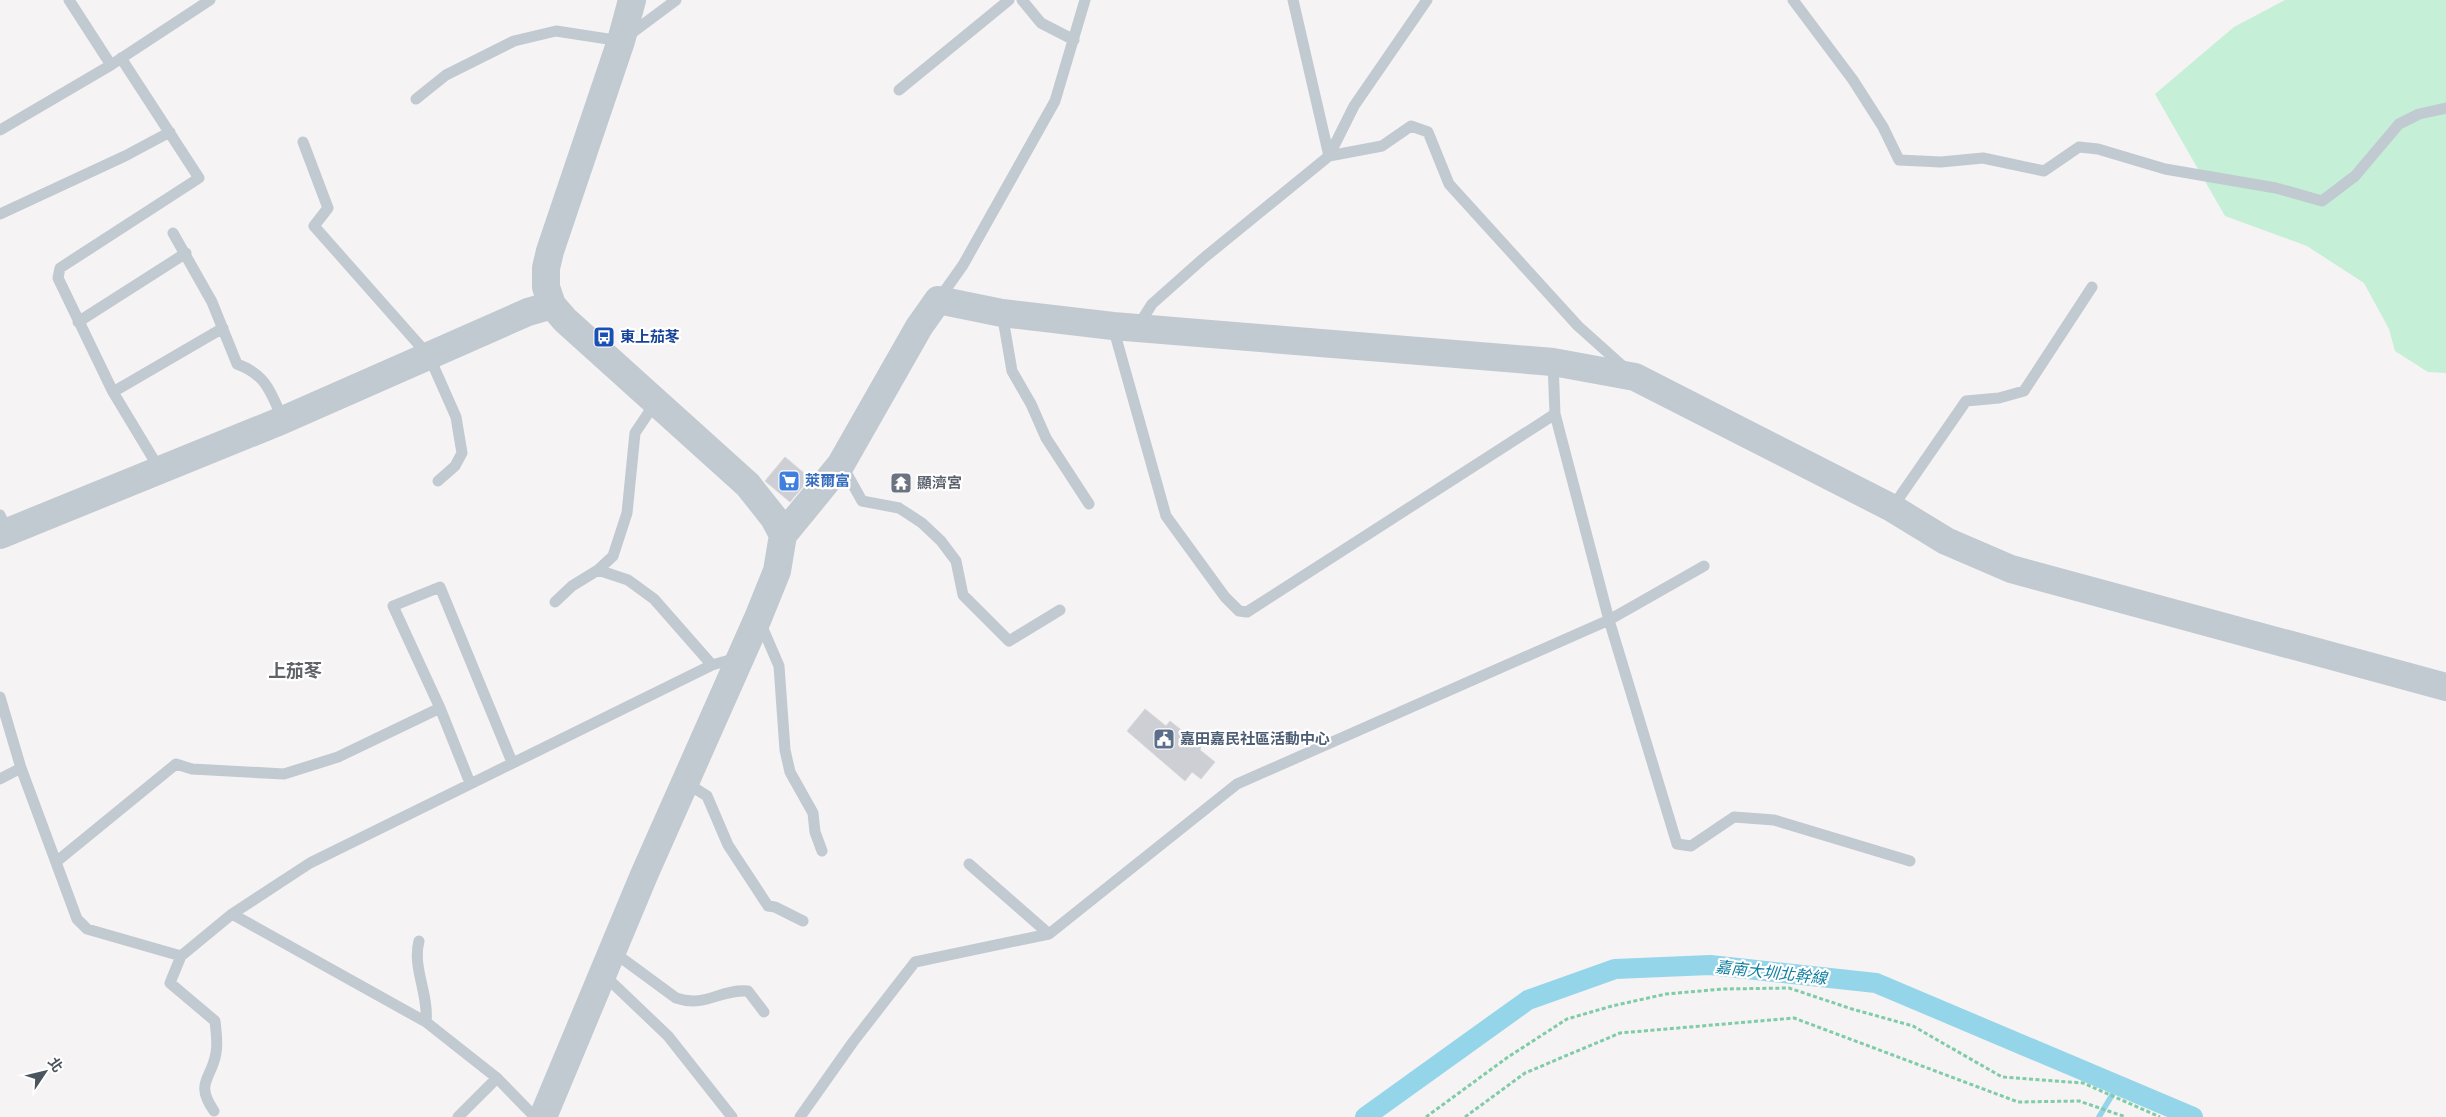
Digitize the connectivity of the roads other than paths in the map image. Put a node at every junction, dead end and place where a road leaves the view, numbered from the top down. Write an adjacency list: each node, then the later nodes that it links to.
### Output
1 (68, 0): 14 (lane)
2 (632, 0): 12 (street)
3 (676, 0): 12 (lane)
4 (1009, 0): 15 (lane)
5 (1022, 0): 11 (lane)
6 (1085, 0): 11 (lane)
7 (1292, 0): 21 (lane)
8 (1427, 0): 21 (lane)
9 (1793, 0): 17 (lane)
10 (207, 1): 13 (lane)
11 (1074, 40): 26 (lane)
12 (621, 41): 16 (lane); 27 (street)
13 (121, 58): 14 (lane); 19 (lane)
14 (111, 65): 18 (lane)
15 (899, 90)
16 (416, 99)
17 (2446, 108)
18 (0, 130)
19 (170, 132): 22 (lane); 29 (lane)
20 (303, 142): 32 (lane)
21 (1329, 156): 30 (lane); 34 (lane)
22 (0, 214)
23 (173, 233): 24 (lane)
24 (186, 253): 29 (lane); 31 (lane)
25 (2092, 287): 43 (lane)
26 (938, 300): 28 (street); 39 (street)
27 (552, 304): 32 (street); 36 (street)
28 (1002, 313): 30 (street); 42 (lane)
29 (78, 322): 35 (lane)
30 (1125, 327): 33 (street); 37 (lane)
31 (223, 328): 35 (lane); 38 (lane)
32 (429, 356): 38 (street); 41 (lane)
33 (1553, 362): 34 (street); 37 (lane)
34 (1635, 377): 43 (street)
35 (113, 392): 40 (lane)
36 (655, 403): 45 (street); 47 (lane)
37 (1555, 414): 51 (lane)
38 (283, 420): 40 (street)
39 (841, 464): 45 (street); 49 (lane)
40 (160, 470): 44 (street)
41 (438, 481)
42 (1089, 504)
43 (1892, 508): 54 (street)
44 (3, 527)
45 (783, 535): 50 (street)
46 (1704, 566): 51 (lane)
47 (598, 570): 48 (lane); 53 (lane)
48 (555, 602)
49 (1060, 610)
50 (758, 618): 52 (street); 62 (lane)
51 (1609, 620): 63 (lane); 68 (lane)
52 (740, 657): 53 (lane); 60 (street)
53 (712, 666): 57 (lane)
54 (2446, 687)
55 (0, 697): 58 (lane)
56 (440, 708): 57 (lane); 61 (lane); 64 (lane)
57 (512, 762): 61 (lane)
58 (20, 768): 59 (lane); 64 (lane)
59 (0, 779)
60 (685, 782): 67 (lane); 71 (street)
61 (470, 783): 66 (lane)
62 (822, 851)
63 (1910, 861)
64 (56, 862): 70 (lane)
65 (969, 864): 68 (lane)
66 (232, 914): 70 (lane); 73 (lane)
67 (803, 921)
68 (1049, 934): 80 (lane)
69 (419, 941): 73 (lane)
70 (181, 956): 75 (lane)
71 (607, 962): 72 (lane); 78 (street); 79 (lane)
72 (764, 1012)
73 (426, 1022): 74 (lane)
74 (497, 1078): 76 (lane); 77 (lane)
75 (214, 1111)
76 (458, 1117)
77 (534, 1117)
78 (543, 1117)
79 (732, 1117)
80 (800, 1117)

